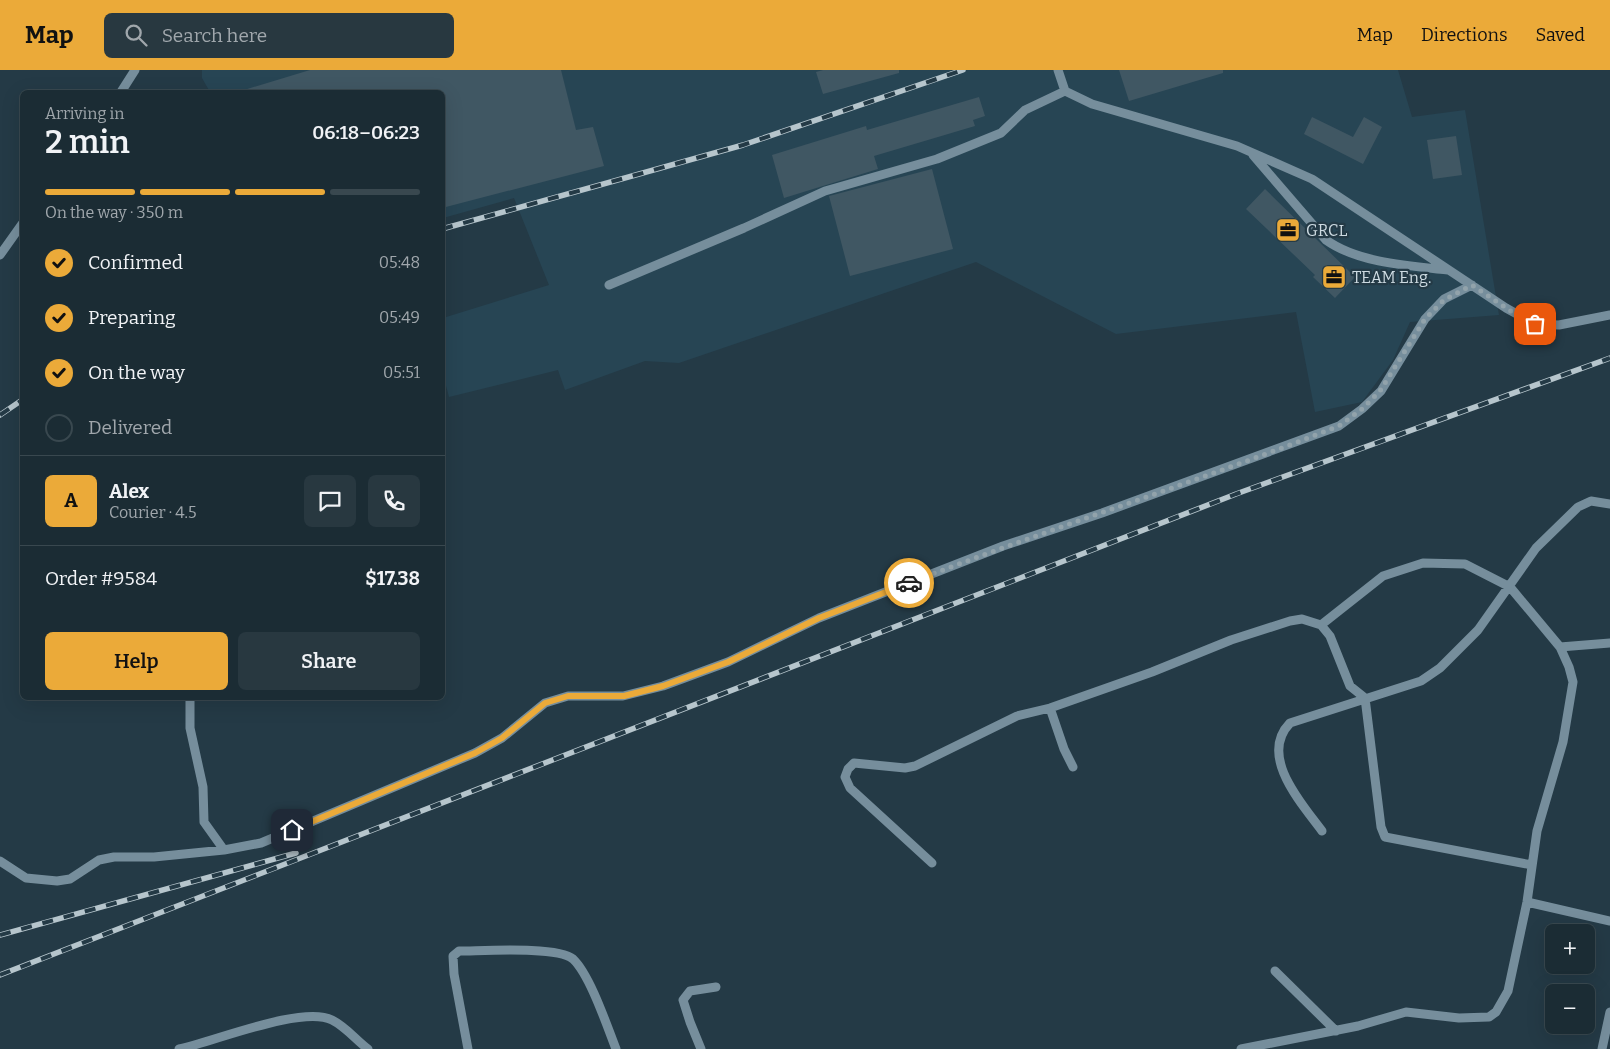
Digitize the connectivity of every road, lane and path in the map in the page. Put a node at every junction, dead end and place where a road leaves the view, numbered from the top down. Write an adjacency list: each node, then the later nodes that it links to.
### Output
1 (135, 70): 3 (street)
2 (1058, 70): 4 (street)
3 (122, 90)
4 (1065, 91): 5 (street); 9 (street)
5 (1252, 153): 8 (street); 8 (street)
6 (20, 227): 7 (street)
7 (0, 255)
8 (1451, 270): 10 (street)
9 (610, 285)
10 (1472, 285): 11 (street); 22 (street)
11 (1610, 315)
12 (1610, 504): 13 (street)
13 (1510, 587): 14 (street); 16 (street); 17 (street)
14 (1321, 625): 17 (street); 19 (street)
15 (1610, 643): 16 (street)
16 (1560, 647): 25 (street)
17 (1365, 698): 21 (street); 25 (street)
18 (190, 700): 22 (street)
19 (1050, 708): 20 (street); 24 (street)
20 (1073, 767)
21 (1322, 831)
22 (224, 850): 23 (street)
23 (0, 861)
24 (932, 862)
25 (1532, 865): 26 (street)
26 (1527, 902): 27 (street); 31 (street)
27 (1610, 921)
28 (1275, 971): 31 (street)
29 (716, 987): 36 (street)
30 (1610, 1012): 38 (street)
31 (1336, 1031): 37 (street)
32 (179, 1049): 33 (street)
33 (368, 1049)
34 (468, 1049): 35 (street)
35 (616, 1049)
36 (701, 1049)
37 (1241, 1049)
38 (1602, 1049)

